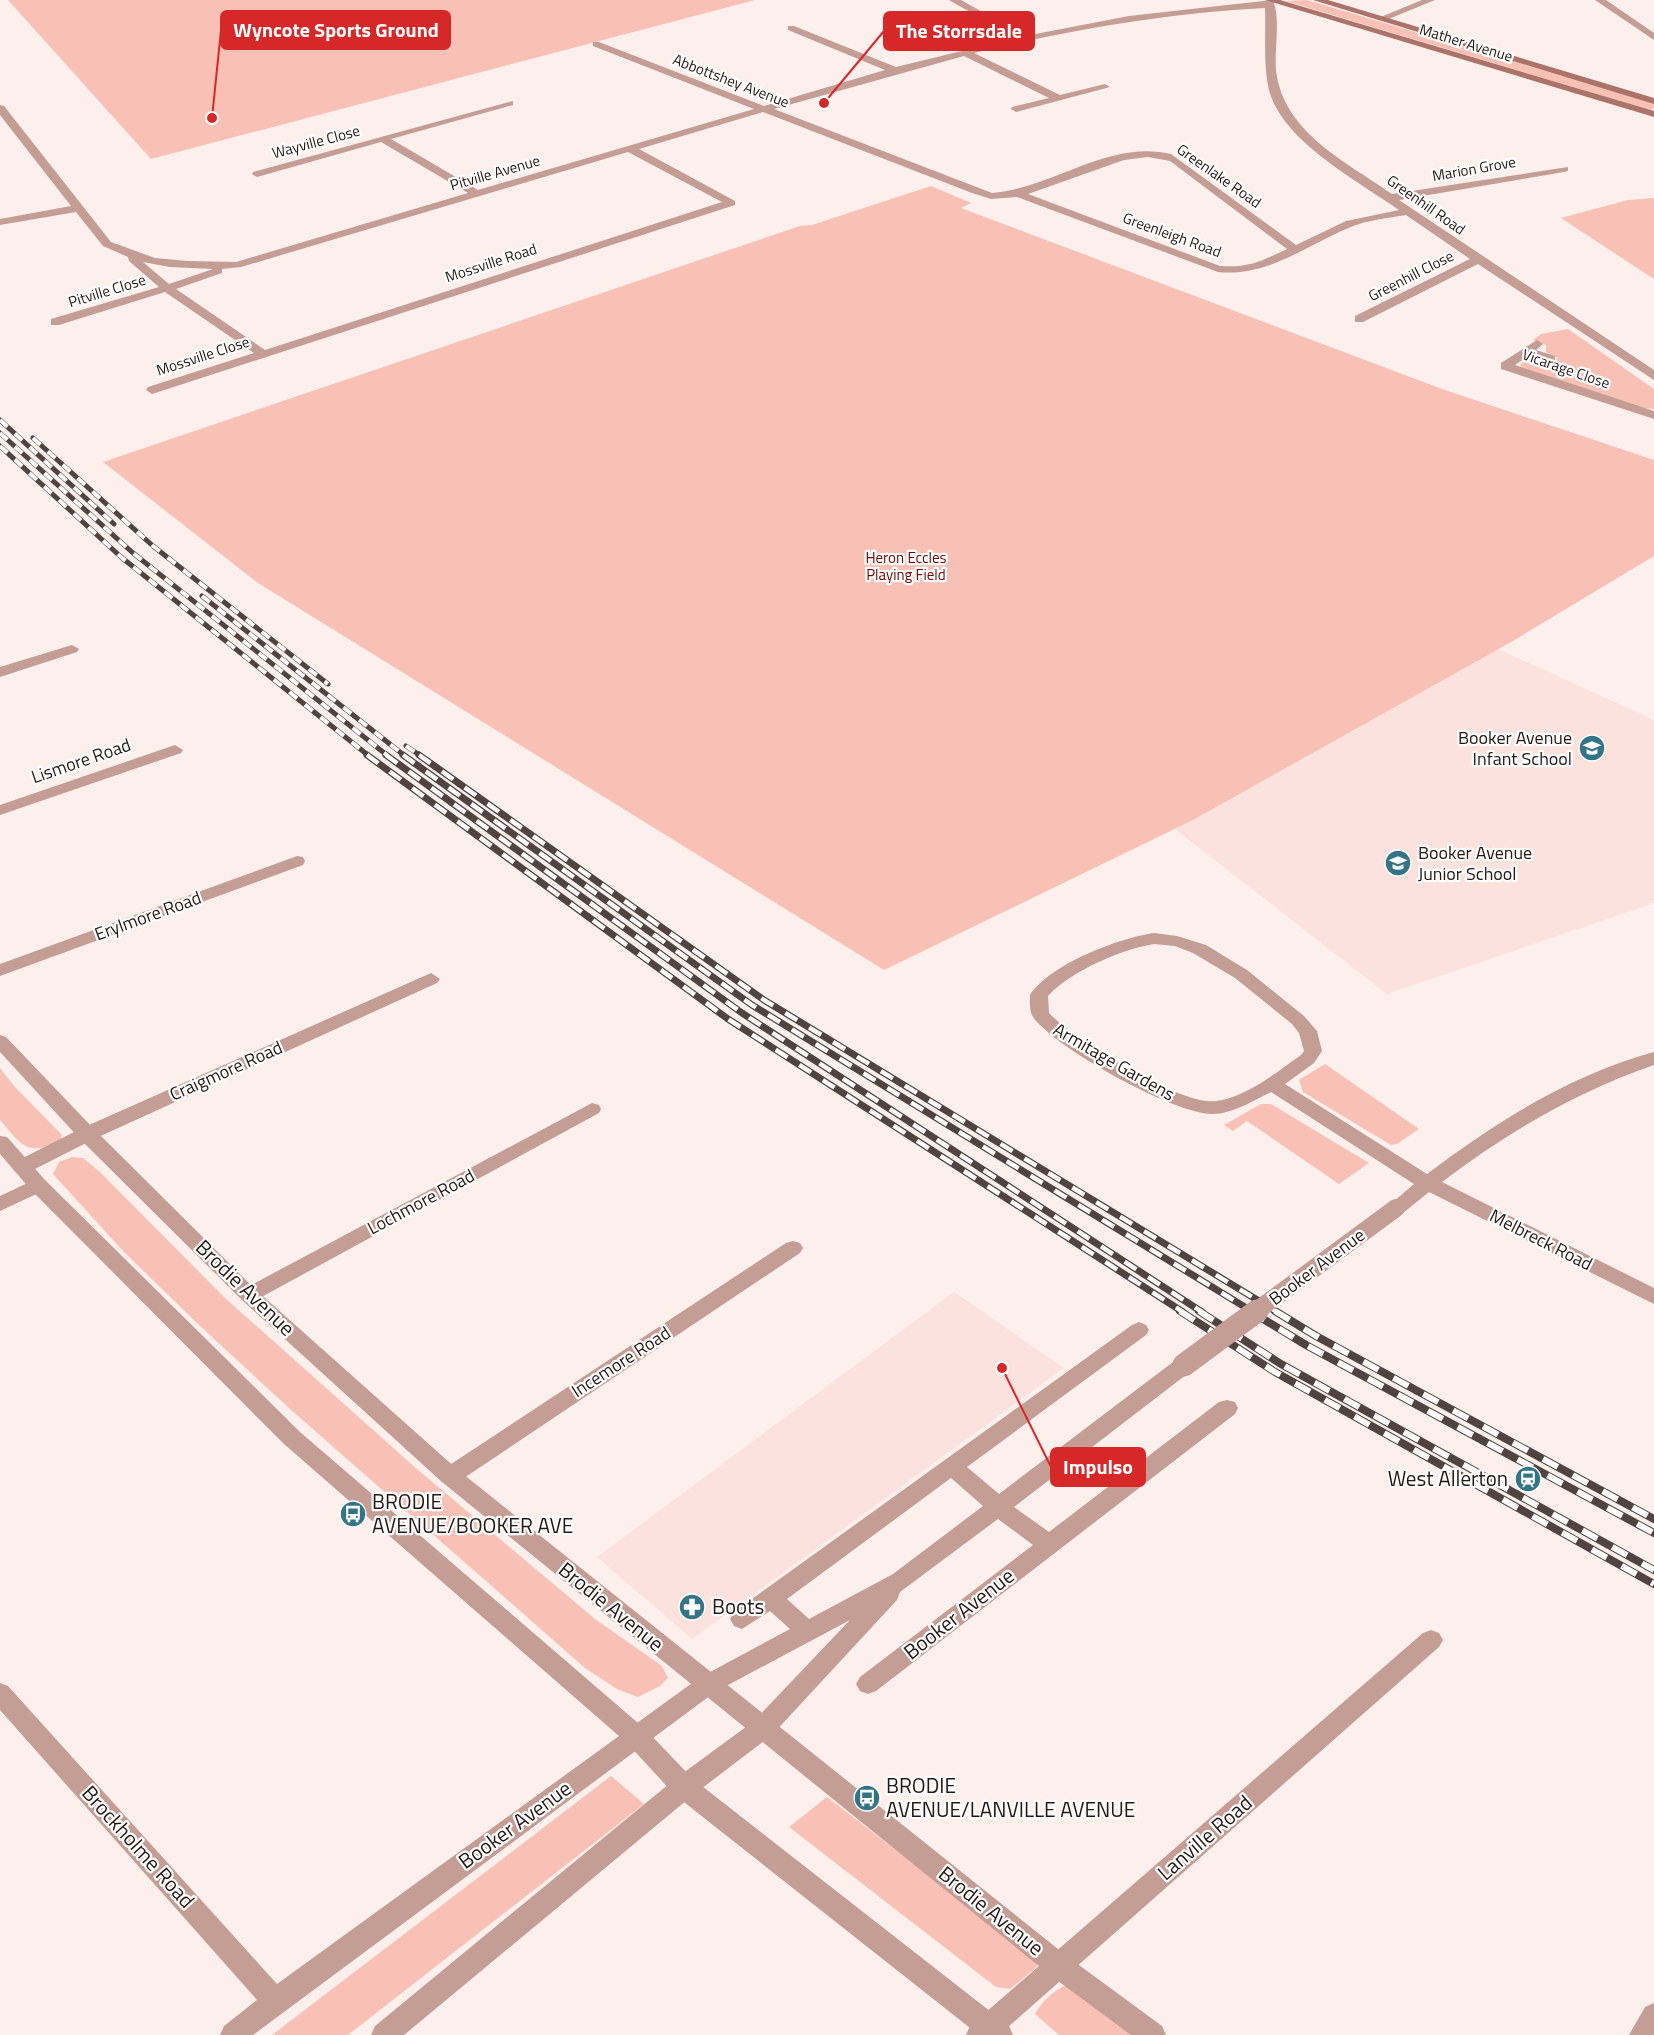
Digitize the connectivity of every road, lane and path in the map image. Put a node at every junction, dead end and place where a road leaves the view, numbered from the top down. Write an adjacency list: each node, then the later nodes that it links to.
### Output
1 (954, 0): 9 (street)
2 (1318, 0): 6 (main road, Mather Avenue)
3 (1430, 0): 6 (street)
4 (1600, 0): 8 (street)
5 (1269, 2): 9 (street, Pitville Avenue); 20 (main road, Mather Avenue); 28 (street, Greenhill Road)
6 (1381, 19): 15 (main road, Mather Avenue)
7 (791, 28): 12 (street)
8 (1654, 37)
9 (1024, 39): 11 (street, Pitville Avenue)
10 (596, 44): 19 (street, Abbottshey Avenue)
11 (964, 52): 12 (street, Pitville Avenue); 14 (street)
12 (895, 70): 19 (street, Pitville Avenue)
13 (1106, 87): 14 (street)
14 (1056, 97): 18 (street)
15 (1654, 101)
16 (509, 104): 21 (street, Wayville Close)
17 (0, 108): 29 (street, Pitville Avenue)
18 (1016, 108)
19 (763, 110): 22 (street, Pitville Avenue); 27 (street, Abbottshey Avenue)
20 (1654, 114)
21 (383, 139): 24 (street, Wayville Close); 25 (street, Wayville Close)
22 (630, 149): 25 (street, Pitville Avenue); 39 (street, Mossville Road)
23 (1564, 169): 28 (street, Marion Grove)
24 (256, 174)
25 (477, 194): 35 (street, Pitville Avenue)
26 (1018, 194): 27 (street, Greenleigh Road); 32 (street, Greenleigh Road); 32 (street, Greenlake Road)
27 (991, 196)
28 (1390, 198): 30 (street, Greenhill Road)
29 (77, 208): 31 (street); 33 (street, Pitville Avenue)
30 (1408, 211): 32 (street, Greenleigh Road); 34 (street, Greenhill Road)
31 (0, 222)
32 (1293, 248)
33 (131, 257): 35 (street, Pitville Avenue); 36 (street, Pitville Avenue)
34 (1477, 260): 37 (street, Greenhill Close); 41 (street, Greenhill Road)
35 (237, 265): 36 (street, Pitville Avenue)
36 (167, 288): 38 (street, Pitville Close); 39 (street)
37 (1359, 319)
38 (55, 322)
39 (263, 354): 42 (street, Mossville Close)
40 (1551, 359): 43 (street, Vicarage Close)
41 (1654, 376)
42 (152, 390)
43 (1654, 415)
44 (72, 649): 45 (street)
45 (0, 672)
46 (175, 750): 47 (street, Lismore Road)
47 (0, 810)
48 (297, 861): 49 (street, Erylmore Road)
49 (0, 970)
50 (431, 979): 55 (street, Craigmore Road)
51 (0, 1041): 55 (street, Brodie Avenue)
52 (1654, 1058): 58 (street, Booker Avenue)
53 (1272, 1084): 53 (street, Armitage Gardens); 58 (street)
54 (592, 1109): 62 (street, Lochmore Road)
55 (87, 1134): 57 (street, Craigmore Road); 62 (street, Brodie Avenue)
56 (0, 1142): 57 (street)
57 (22, 1167): 59 (street)
58 (1427, 1183): 63 (street, Melbreck Road); 68 (street, Booker Avenue, bridge)
59 (38, 1185): 60 (street); 79 (street)
60 (0, 1204)
61 (793, 1248): 67 (street, Incemore Road)
62 (249, 1295): 67 (street, Brodie Avenue)
63 (1654, 1297)
64 (1139, 1330): 66 (street)
65 (1227, 1407): 69 (street, Booker Avenue)
66 (953, 1467): 68 (street); 71 (street)
67 (450, 1476): 76 (street, Brodie Avenue)
68 (998, 1507): 69 (street); 70 (street, Booker Avenue)
69 (1050, 1544): 75 (street, Booker Avenue)
70 (901, 1581): 73 (street, Booker Avenue); 78 (street, Booker Avenue)
71 (771, 1598): 72 (street); 73 (street)
72 (742, 1619)
73 (807, 1631): 76 (street, Booker Avenue)
74 (1431, 1640): 81 (street, Lanville Road)
75 (868, 1684)
76 (707, 1685): 78 (street, Brodie Avenue); 79 (street, Booker Avenue)
77 (0, 1693): 82 (street, Brockholme Road)
78 (763, 1728): 80 (street, Booker Avenue); 81 (street, Brodie Avenue)
79 (636, 1736): 80 (street); 82 (street, Booker Avenue)
80 (684, 1787): 84 (street); 86 (street, Booker Avenue)
81 (1059, 1966): 84 (street, Lanville Road); 87 (street, Brodie Avenue)
82 (275, 2001): 85 (street, Booker Avenue)
83 (1654, 2016): 88 (street)
84 (989, 2032)
85 (233, 2035)
86 (384, 2035)
87 (1153, 2035)
88 (1642, 2035)

